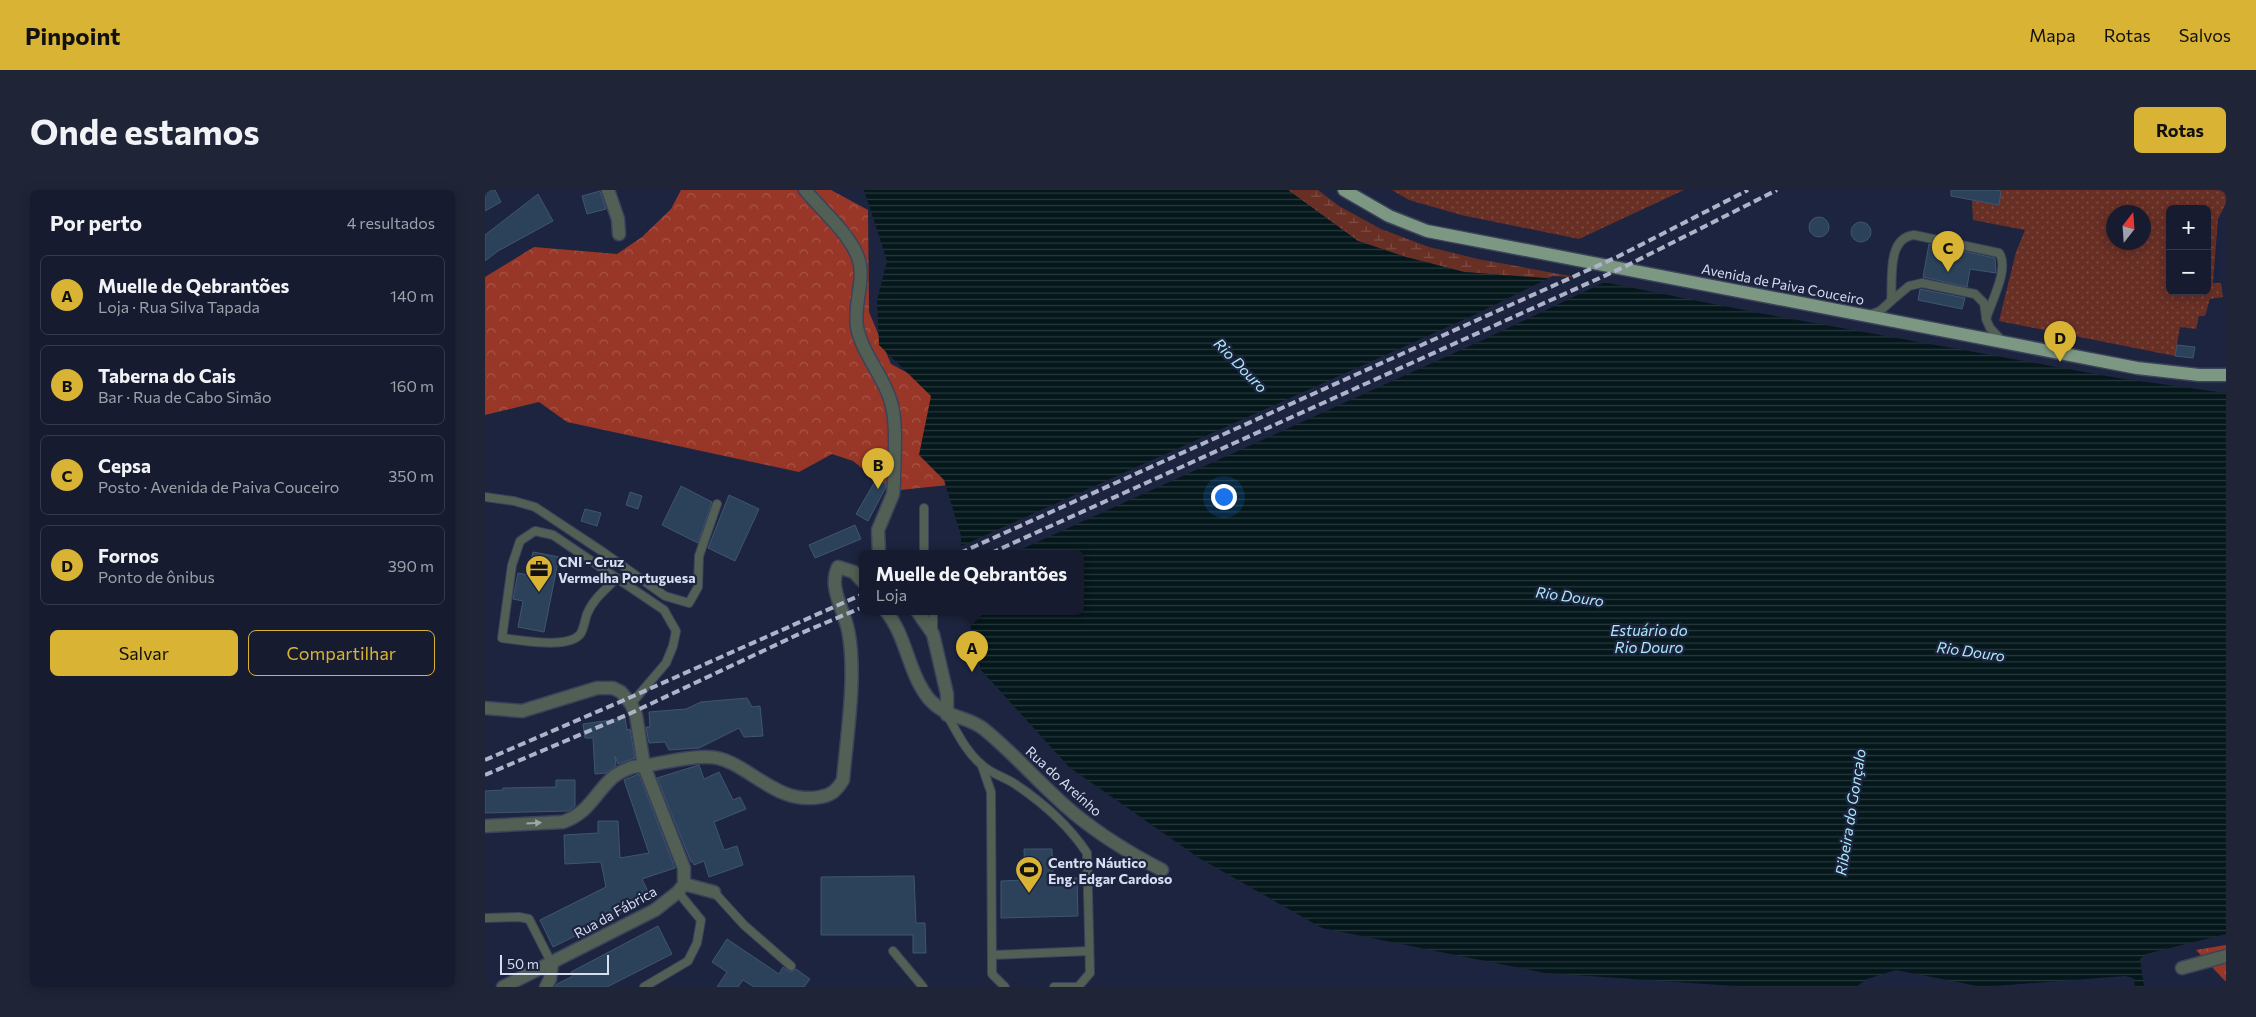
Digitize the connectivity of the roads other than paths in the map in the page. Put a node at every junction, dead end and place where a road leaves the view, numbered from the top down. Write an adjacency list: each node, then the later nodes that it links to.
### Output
1 (608, 190): 4 (street)
2 (805, 190): 13 (street)
3 (1344, 190): 6 (main road, Avenida de Paiva Couceiro)
4 (619, 234)
5 (1891, 301): 6 (lane); 7 (lane); 7 (lane)
6 (1867, 316): 8 (main road, Avenida de Paiva Couceiro)
7 (1986, 319): 8 (lane)
8 (2004, 343): 9 (main road, Avenida de Paiva Couceiro)
9 (2226, 375)
10 (485, 497): 11 (lane)
11 (717, 504)
12 (924, 508): 14 (lane)
13 (879, 550)
14 (924, 550)
15 (617, 578): 15 (lane); 21 (lane)
16 (859, 579): 24 (street)
17 (888, 615): 23 (street)
18 (920, 615): 20 (street)
19 (933, 615): 20 (lane)
20 (933, 634): 23 (street)
21 (631, 704): 22 (street); 24 (street)
22 (485, 708)
23 (947, 714): 25 (lane); 27 (street, Rua do Areínho)
24 (644, 766): 26 (street, one-way to 24); 28 (street)
25 (982, 766): 31 (lane); 33 (lane)
26 (485, 826)
27 (1162, 870)
28 (681, 888): 29 (street); 35 (street, Rua da Fábrica); 40 (lane)
29 (714, 892): 36 (lane)
30 (485, 918): 35 (lane)
31 (1089, 950): 33 (lane); 43 (lane)
32 (893, 951): 41 (lane)
33 (993, 955): 42 (lane)
34 (2226, 956): 37 (street)
35 (552, 964): 38 (street, Rua da Fábrica); 39 (street)
36 (791, 966)
37 (2182, 968)
38 (503, 987)
39 (546, 987)
40 (644, 987)
41 (923, 987)
42 (1005, 987)
43 (1054, 987)

